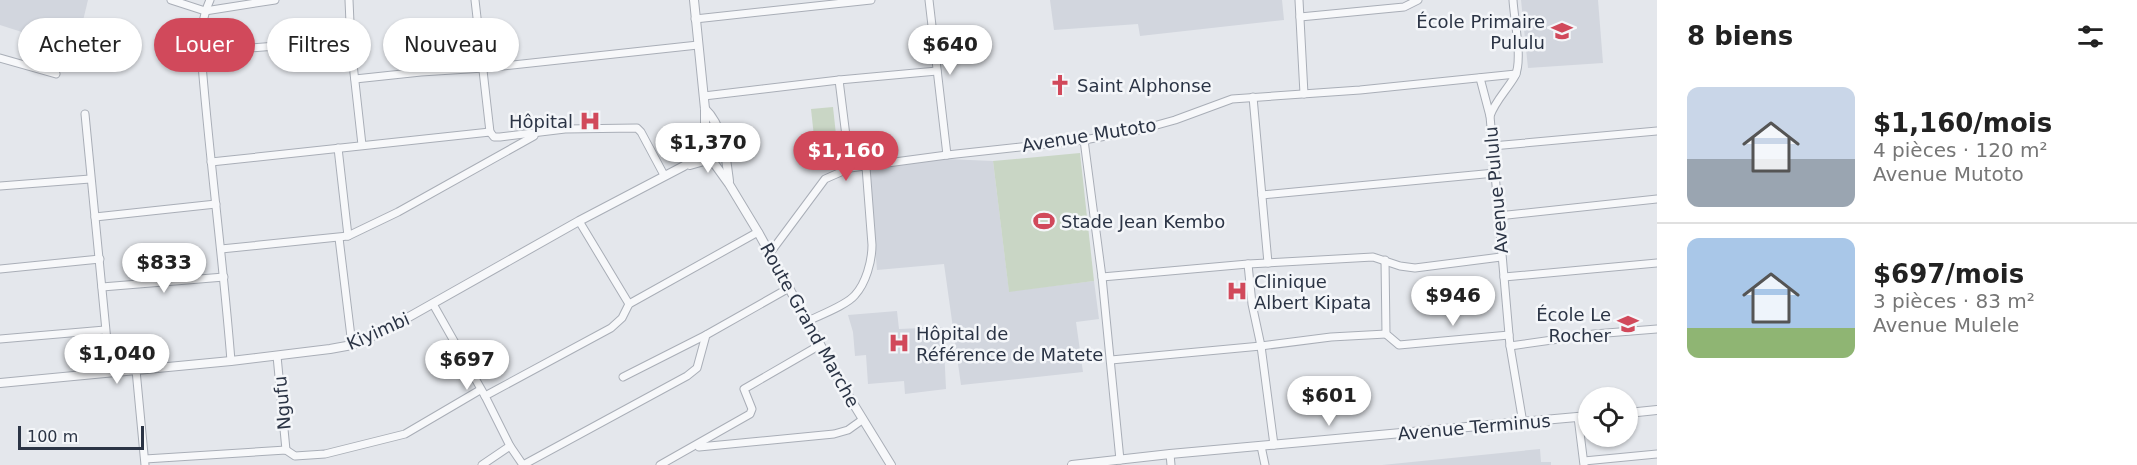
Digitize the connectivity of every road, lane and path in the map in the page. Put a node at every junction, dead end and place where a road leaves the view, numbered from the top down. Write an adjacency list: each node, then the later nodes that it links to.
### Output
1 (171, 0): 12 (street)
2 (210, 0): 12 (street)
3 (275, 0): 12 (street)
4 (349, 0): 15 (street)
5 (475, 0): 16 (street)
6 (694, 0): 17 (street, Route Grand Marche)
7 (871, 0): 17 (street)
8 (929, 0): 21 (street)
9 (1299, 0): 13 (street)
10 (1418, 0): 13 (street)
11 (1513, 0): 27 (street)
12 (205, 10): 14 (street)
13 (1300, 17): 31 (street)
14 (204, 18)
15 (350, 18)
16 (477, 18)
17 (695, 19): 18 (street, Route Grand Marche)
18 (698, 45): 20 (street); 32 (street, Route Grand Marche)
19 (0, 58): 26 (street)
20 (519, 64)
21 (937, 71): 30 (street); 47 (street)
22 (203, 72): 49 (street)
23 (354, 72): 29 (street)
24 (421, 72): 29 (street)
25 (484, 72): 38 (street)
26 (56, 74)
27 (1516, 74): 28 (street, Avenue Mutoto); 36 (street, Avenue Pululu)
28 (1480, 78): 31 (street, Avenue Mutoto); 36 (street)
29 (355, 79): 42 (street)
30 (839, 80): 32 (street); 52 (street)
31 (1304, 94): 33 (street, Avenue Mutoto)
32 (704, 96): 34 (street, Route Grand Marche)
33 (1252, 97): 41 (street, Avenue Mutoto); 58 (street)
34 (705, 108): 40 (street, Route Grand Marche); 45 (street, Route Grand Marche)
35 (85, 114): 55 (street)
36 (1490, 116): 43 (street, Avenue Pululu)
37 (1657, 131): 43 (street)
38 (490, 132): 39 (street); 42 (street)
39 (539, 133): 54 (street); 65 (street)
40 (721, 140): 45 (street, Kiyimbi); 46 (street, Route Grand Marche)
41 (1084, 140): 47 (street, Avenue Mutoto); 77 (street)
42 (362, 145): 44 (street)
43 (1492, 146): 53 (street, Avenue Pululu)
44 (338, 148): 49 (street); 65 (street)
45 (708, 150): 48 (street, Route Grand Marche); 50 (street, Kiyimbi)
46 (725, 155): 48 (street, Kiyimbi); 56 (street, Route Grand Marche)
47 (947, 155): 51 (street, Avenue Mutoto)
48 (711, 159): 50 (street, Kiyimbi); 56 (street, Route Grand Marche)
49 (211, 162): 60 (street)
50 (684, 166): 54 (street, Kiyimbi)
51 (866, 167): 52 (street, Avenue Mutoto); 83 (street)
52 (850, 168): 68 (street, Avenue Mutoto)
53 (1495, 173): 58 (street); 61 (street, Avenue Pululu)
54 (664, 176): 63 (street, Kiyimbi)
55 (90, 179): 57 (street); 62 (street)
56 (729, 184): 64 (street, Route Grand Marche)
57 (0, 186)
58 (1262, 195): 72 (street)
59 (1657, 199): 61 (street)
60 (216, 204): 62 (street); 67 (street)
61 (1498, 216): 69 (street, Avenue Pululu)
62 (94, 217): 70 (street)
63 (579, 221): 81 (street, Kiyimbi); 82 (street)
64 (758, 232): 68 (street, Route Grand Marche); 82 (street)
65 (348, 236): 66 (street)
66 (339, 238): 67 (street); 90 (street)
67 (221, 249): 76 (street)
68 (770, 253): 80 (street, Route Grand Marche)
69 (1501, 257): 71 (street); 78 (street, Avenue Pululu)
70 (100, 259): 75 (street); 79 (street)
71 (1385, 260): 72 (street); 86 (street)
72 (1268, 262): 74 (street)
73 (1657, 263): 78 (street)
74 (1248, 264): 77 (street); 92 (street)
75 (0, 268)
76 (224, 277): 79 (street); 96 (street)
77 (1102, 277): 95 (street)
78 (1504, 277): 88 (street, Avenue Pululu)
79 (102, 287): 85 (street)
80 (789, 288): 83 (street, Route Grand Marche); 87 (street)
81 (433, 304): 90 (street, Kiyimbi); 101 (street)
82 (629, 304): 101 (street)
83 (808, 321): 91 (street, Route Grand Marche)
84 (1657, 329): 93 (street)
85 (105, 330): 89 (street); 98 (street)
86 (1386, 334): 88 (street); 92 (street)
87 (706, 335): 99 (street); 119 (street)
88 (1509, 335): 93 (street, Avenue Pululu)
89 (0, 339)
90 (352, 345): 94 (street, Kiyimbi)
91 (820, 345): 105 (street, Route Grand Marche); 111 (street)
92 (1261, 346): 95 (street); 107 (street)
93 (1510, 346): 106 (street, Avenue Pululu)
94 (277, 356): 96 (street, Kiyimbi); 112 (street, Ngufu)
95 (1111, 360): 115 (street)
96 (231, 362): 97 (street, Kiyimbi)
97 (136, 370): 98 (street, Kiyimbi); 116 (street)
98 (110, 372): 100 (street, Kiyimbi)
99 (622, 377)
100 (0, 383)
101 (483, 393): 108 (street); 112 (street)
102 (1657, 410): 103 (street)
103 (1638, 411)
104 (1578, 417): 106 (street, Avenue Terminus)
105 (862, 420): 111 (street); 121 (street, Route Grand Marche)
106 (1523, 423): 107 (street, Avenue Terminus)
107 (1274, 445): 109 (street, Avenue Terminus)
108 (510, 446): 118 (street); 119 (street)
109 (1261, 446): 113 (street, Avenue Terminus); 124 (street)
110 (1582, 447): 117 (street)
111 (691, 449): 120 (street)
112 (286, 450): 116 (street)
113 (1170, 454): 115 (street, Avenue Terminus); 123 (street)
114 (1657, 454): 117 (street)
115 (1120, 460): 122 (street, Avenue Terminus)
116 (145, 462)
117 (1584, 463)
118 (482, 465)
119 (523, 465)
120 (660, 465)
121 (891, 465)
122 (1072, 465)
123 (1171, 465)
124 (1265, 465)

